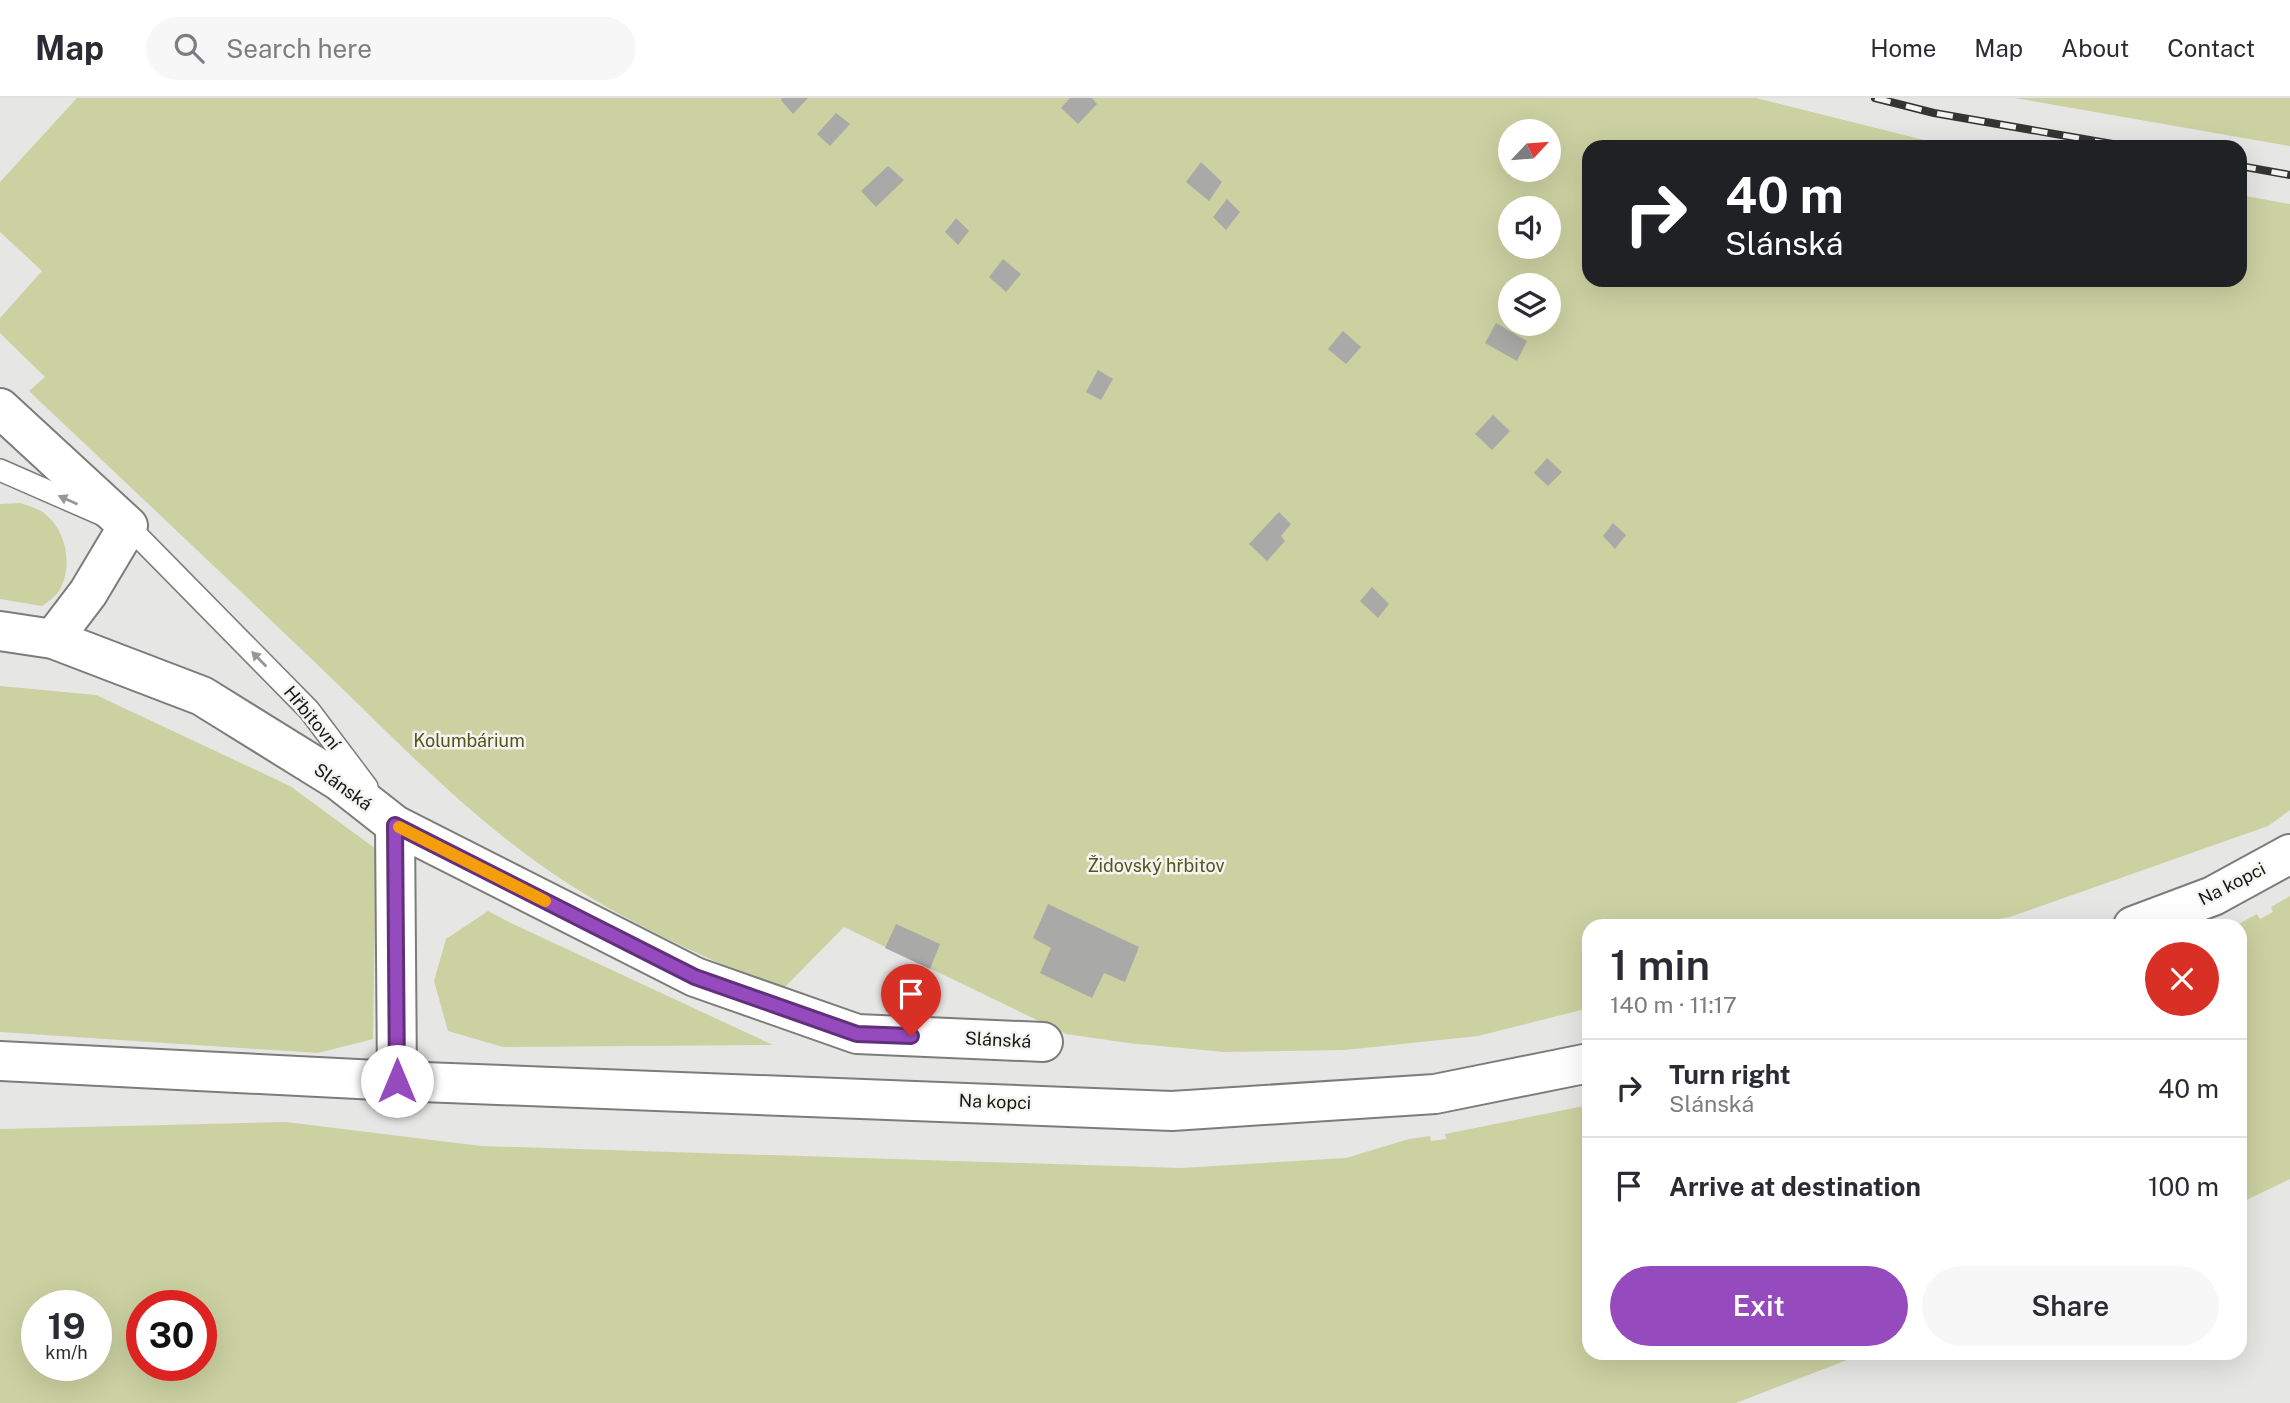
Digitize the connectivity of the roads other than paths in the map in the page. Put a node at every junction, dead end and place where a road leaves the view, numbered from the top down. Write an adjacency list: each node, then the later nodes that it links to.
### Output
1 (0, 408): 3 (main road, Hřbitovní)
2 (0, 470): 3 (lane, Hřbitovní, one-way to 2)
3 (128, 526): 5 (main road); 6 (lane, Hřbitovní, one-way to 3)
4 (0, 631): 5 (main road, Slánská)
5 (53, 639): 6 (main road, Slánská)
6 (395, 825): 9 (main road, Slánská); 12 (main road)
7 (2290, 854): 8 (main road, Na kopci)
8 (2152, 919)
9 (1043, 1042)
10 (0, 1060): 12 (main road)
11 (1582, 1064): 12 (main road, Na kopci)
12 (397, 1081)

